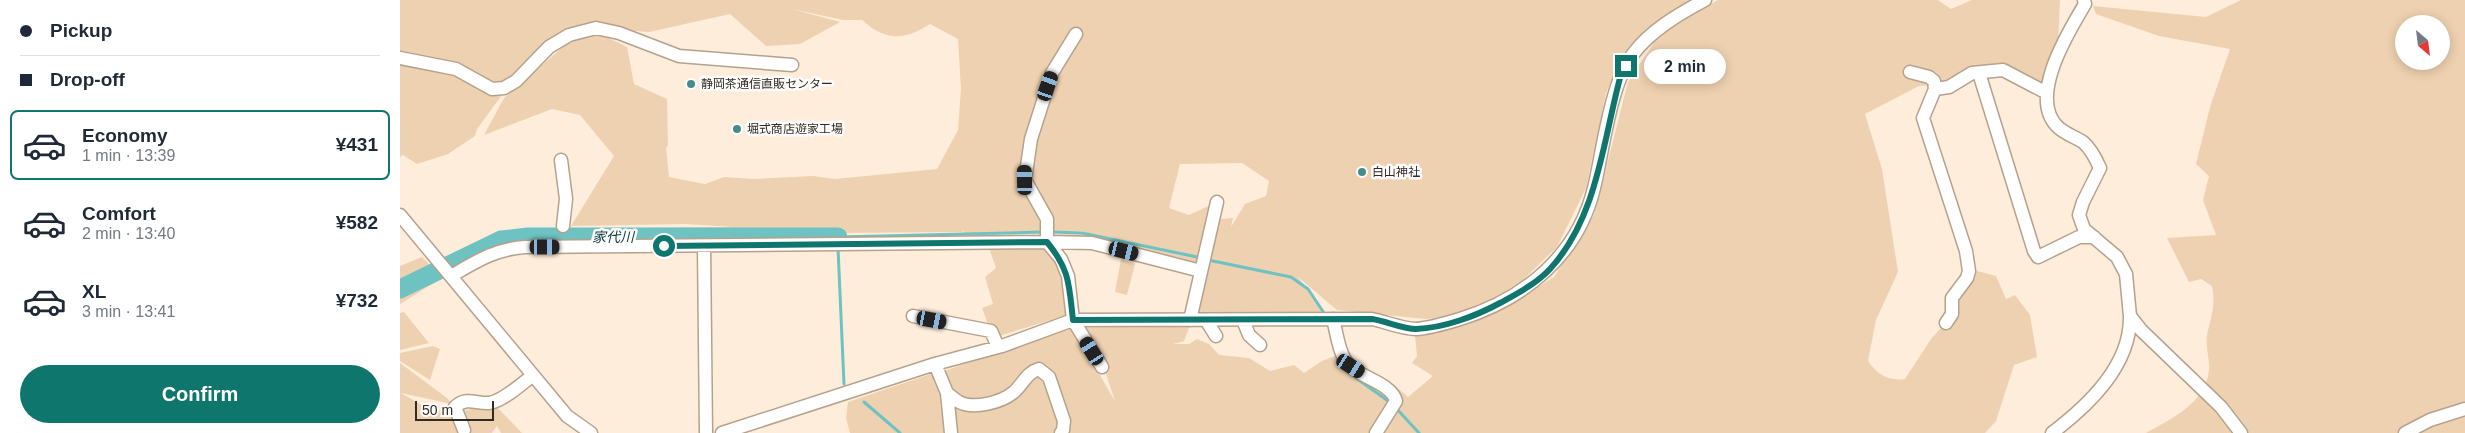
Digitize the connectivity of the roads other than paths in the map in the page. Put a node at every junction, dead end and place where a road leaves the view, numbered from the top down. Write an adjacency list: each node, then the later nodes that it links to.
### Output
1 (1705, 0): 21 (street)
2 (2084, 0): 9 (street)
3 (1076, 34): 15 (street)
4 (400, 58): 5 (street)
5 (792, 65)
6 (1910, 72): 8 (street)
7 (1979, 73): 8 (street); 9 (street); 14 (street)
8 (1935, 89): 26 (street)
9 (2047, 94): 14 (street)
10 (561, 160): 13 (street)
11 (1217, 202): 17 (street)
12 (400, 215): 18 (street)
13 (563, 226)
14 (2094, 237): 20 (street)
15 (1047, 240): 16 (street); 17 (street); 22 (street)
16 (704, 246): 18 (street); 37 (street)
17 (1203, 264): 23 (street)
18 (451, 276): 32 (street)
19 (913, 316): 29 (street)
20 (2130, 316): 42 (street); 43 (street)
21 (1328, 319): 25 (street); 41 (street)
22 (1073, 320): 23 (street); 29 (street); 31 (street)
23 (1190, 320): 24 (street)
24 (1206, 320): 25 (street); 27 (street)
25 (1243, 320): 28 (street)
26 (1946, 323)
27 (1216, 336)
28 (1260, 345)
29 (998, 347): 30 (street)
30 (935, 364): 33 (street); 38 (street)
31 (1102, 367)
32 (533, 375): 35 (street); 36 (street)
33 (947, 393): 39 (street); 40 (street)
34 (2465, 409): 44 (street)
35 (464, 430)
36 (590, 433)
37 (706, 433)
38 (722, 433)
39 (951, 433)
40 (1060, 433)
41 (1376, 433)
42 (2052, 433)
43 (2241, 433)
44 (2405, 433)

